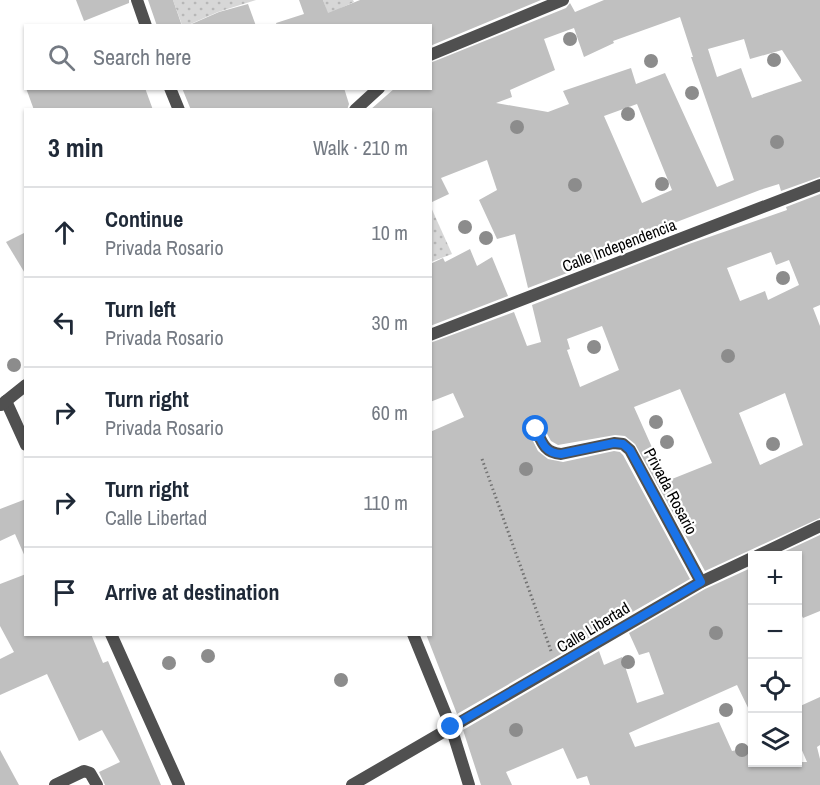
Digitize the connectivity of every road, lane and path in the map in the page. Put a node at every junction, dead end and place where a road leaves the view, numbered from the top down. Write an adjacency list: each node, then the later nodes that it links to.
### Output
1 (137, 0): 3 (street)
2 (563, 0): 4 (street)
3 (145, 24)
4 (432, 54)
5 (171, 90): 7 (street)
6 (377, 90): 8 (street)
7 (177, 108)
8 (357, 108)
9 (820, 185): 10 (street, Calle Independencia)
10 (432, 334)
11 (24, 387): 12 (street)
12 (3, 403): 14 (street)
13 (536, 429): 19 (street, Privada Rosario)
14 (24, 441)
15 (482, 459): 22 (path)
16 (820, 526): 17 (street)
17 (766, 551)
18 (748, 560): 19 (street, Calle Libertad)
19 (701, 582): 22 (street, Calle Libertad)
20 (112, 636): 26 (street)
21 (414, 636): 23 (street)
22 (558, 667): 23 (street, Calle Libertad)
23 (451, 727): 27 (street, Calle Libertad); 28 (street)
24 (96, 783): 25 (street)
25 (56, 785)
26 (179, 785)
27 (352, 785)
28 (470, 785)

